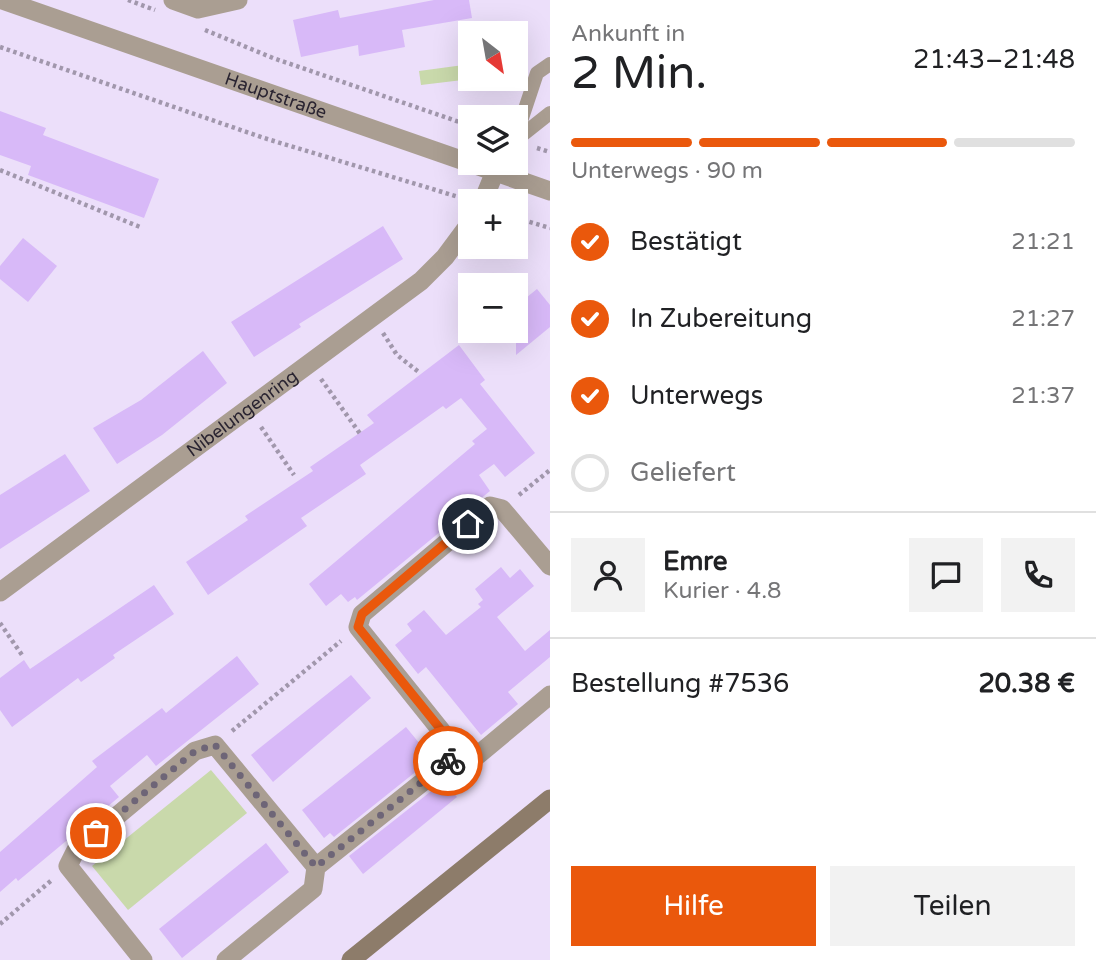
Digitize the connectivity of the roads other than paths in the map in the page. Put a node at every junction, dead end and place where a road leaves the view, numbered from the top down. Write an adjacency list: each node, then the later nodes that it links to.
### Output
1 (2, 0): 8 (street, Hauptstraße)
2 (238, 0): 3 (street)
3 (170, 7)
4 (550, 64): 5 (lane)
5 (527, 105)
6 (550, 113): 7 (lane)
7 (528, 129)
8 (458, 155)
9 (513, 175): 10 (street, Hauptstraße)
10 (550, 191)
11 (458, 240): 13 (street, Nibelungenring)
12 (550, 566): 15 (street)
13 (0, 592)
14 (550, 695): 15 (street)
15 (459, 752): 17 (street)
16 (550, 799): 20 (main road)
17 (316, 867): 18 (street); 19 (street)
18 (143, 960)
19 (226, 960)
20 (351, 960)

